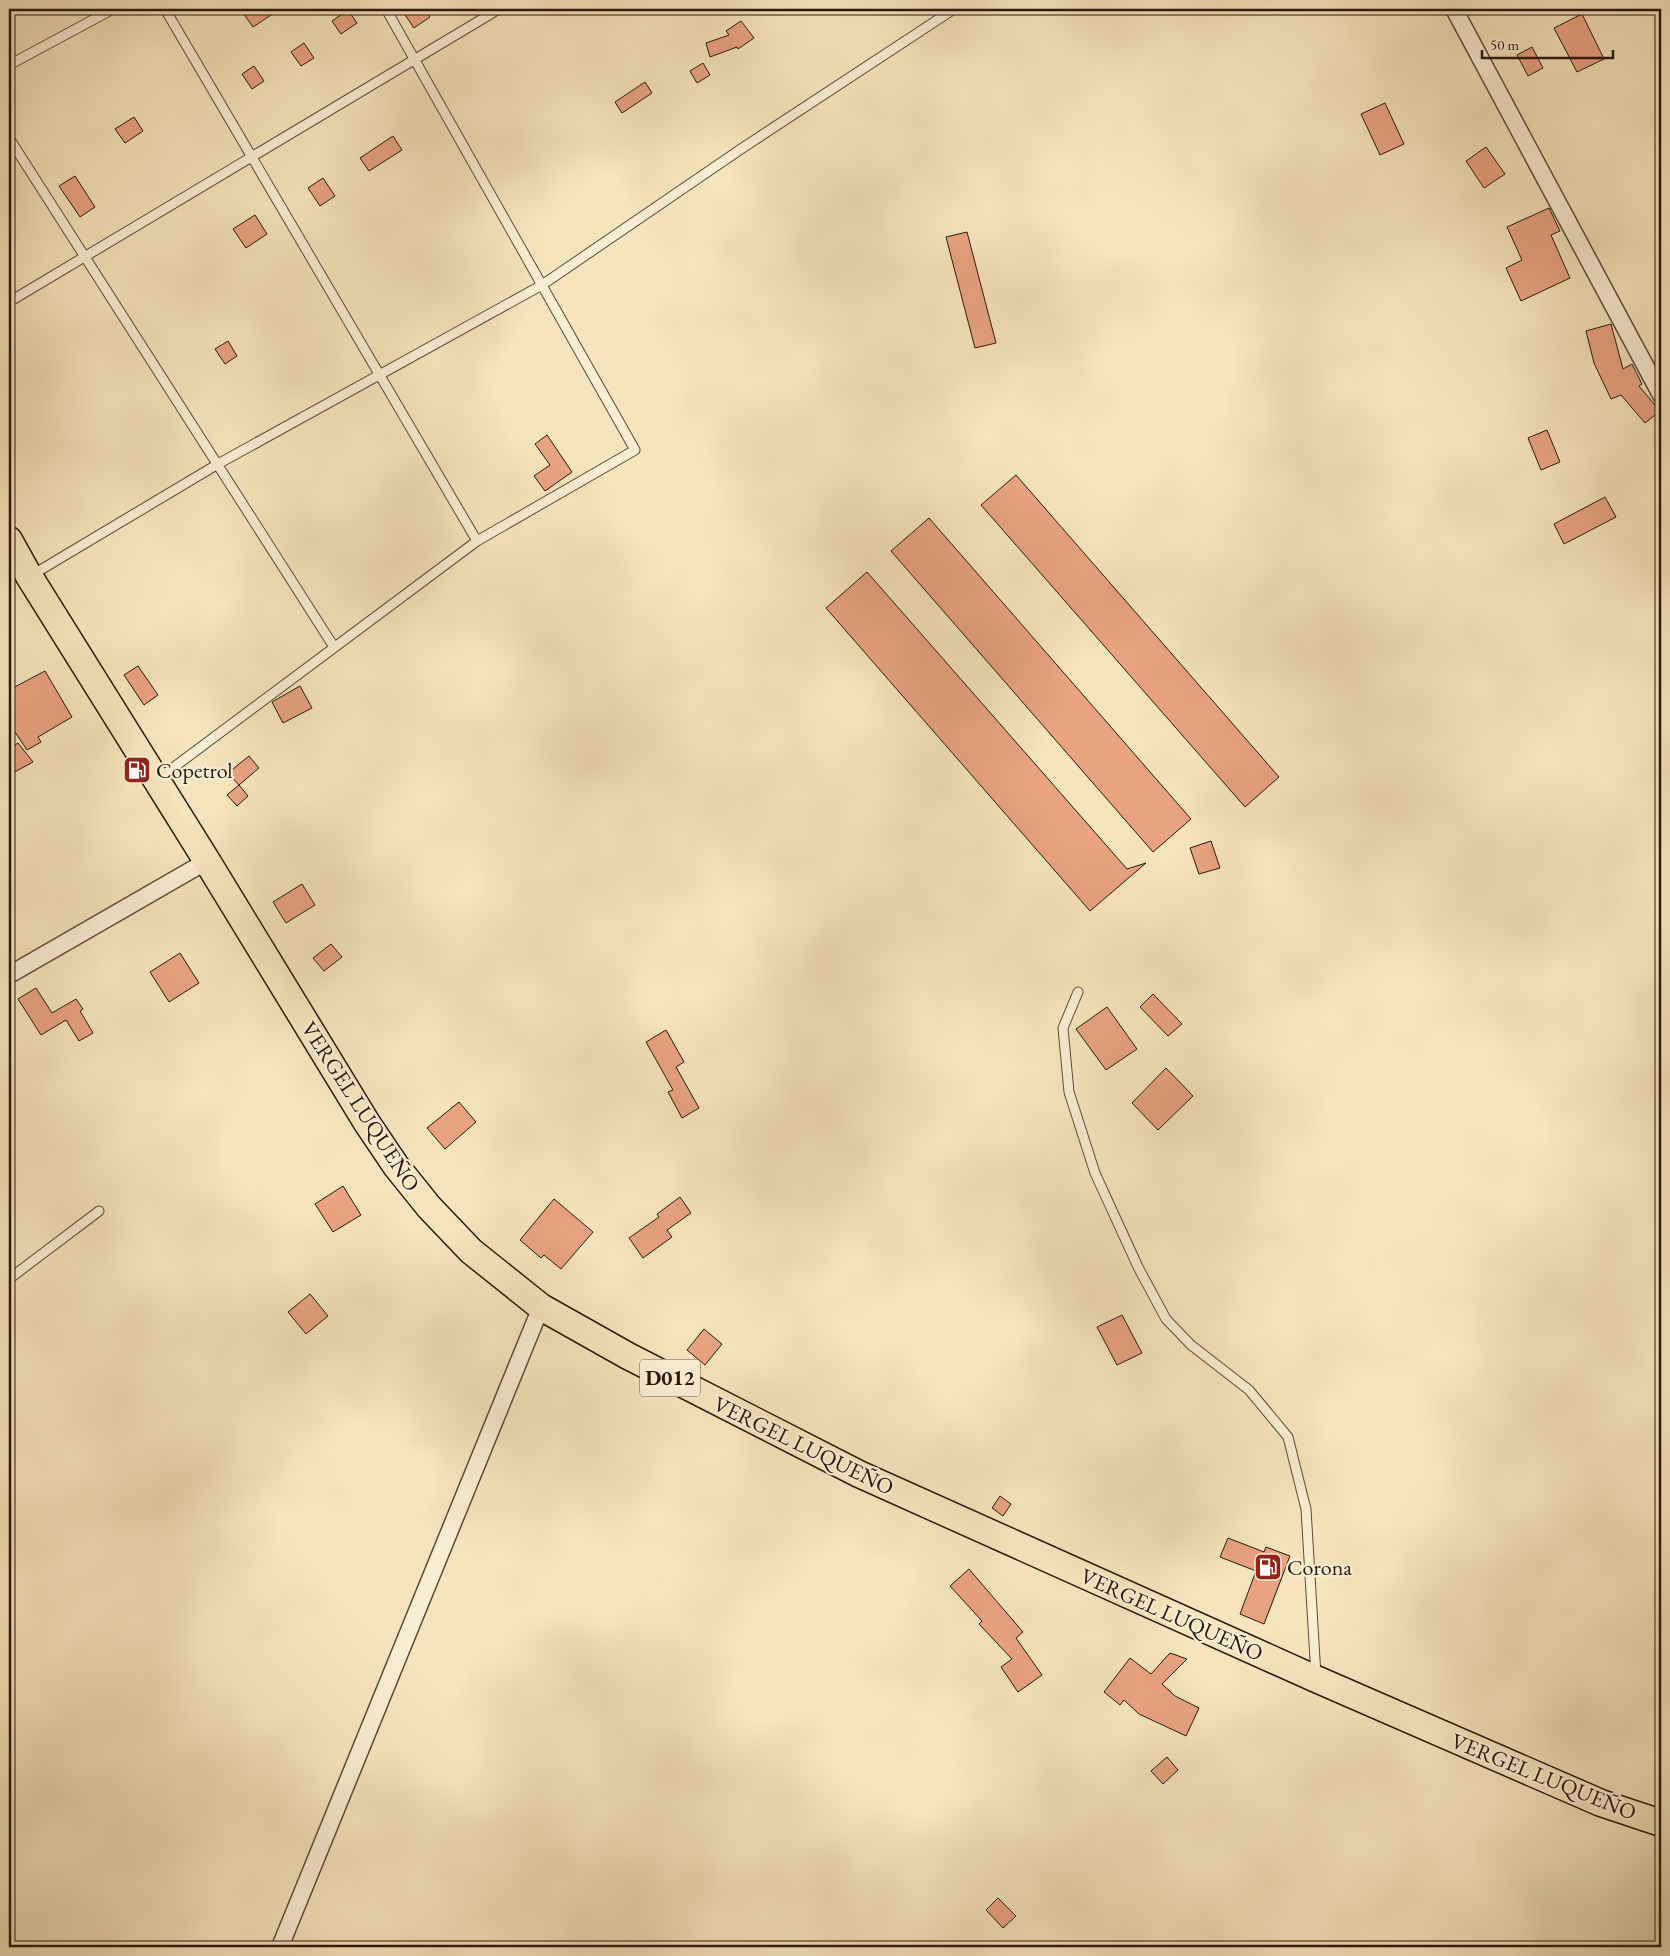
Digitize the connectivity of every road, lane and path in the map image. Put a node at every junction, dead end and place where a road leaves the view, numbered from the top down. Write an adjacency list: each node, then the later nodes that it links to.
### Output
1 (113, 9): 8 (lane)
2 (165, 9): 10 (lane)
3 (386, 9): 7 (lane)
4 (499, 9): 7 (lane)
5 (954, 9): 12 (lane)
6 (1454, 9): 15 (street)
7 (414, 59): 10 (lane); 12 (lane)
8 (9, 64)
9 (9, 138): 11 (lane)
10 (252, 157): 11 (lane); 14 (lane)
11 (85, 256): 13 (lane); 16 (lane)
12 (542, 286): 14 (lane); 18 (lane)
13 (9, 302)
14 (380, 375): 16 (lane); 18 (lane)
15 (1661, 395)
16 (218, 464): 19 (lane); 20 (lane)
17 (9, 540): 19 (main road, VERGEL LUQUEÑO / D012)
18 (477, 541): 20 (lane)
19 (29, 576): 21 (main road, VERGEL LUQUEÑO / D012)
20 (334, 647): 21 (lane)
21 (156, 780): 22 (main road, VERGEL LUQUEÑO / D012)
22 (207, 861): 23 (street); 27 (main road, VERGEL LUQUEÑO / D012)
23 (9, 974)
24 (1078, 992): 28 (lane)
25 (100, 1211): 26 (lane)
26 (9, 1279)
27 (541, 1307): 28 (main road, VERGEL LUQUEÑO / D012); 30 (street)
28 (1316, 1679): 29 (main road, VERGEL LUQUEÑO / D012)
29 (1661, 1823)
30 (280, 1947)

